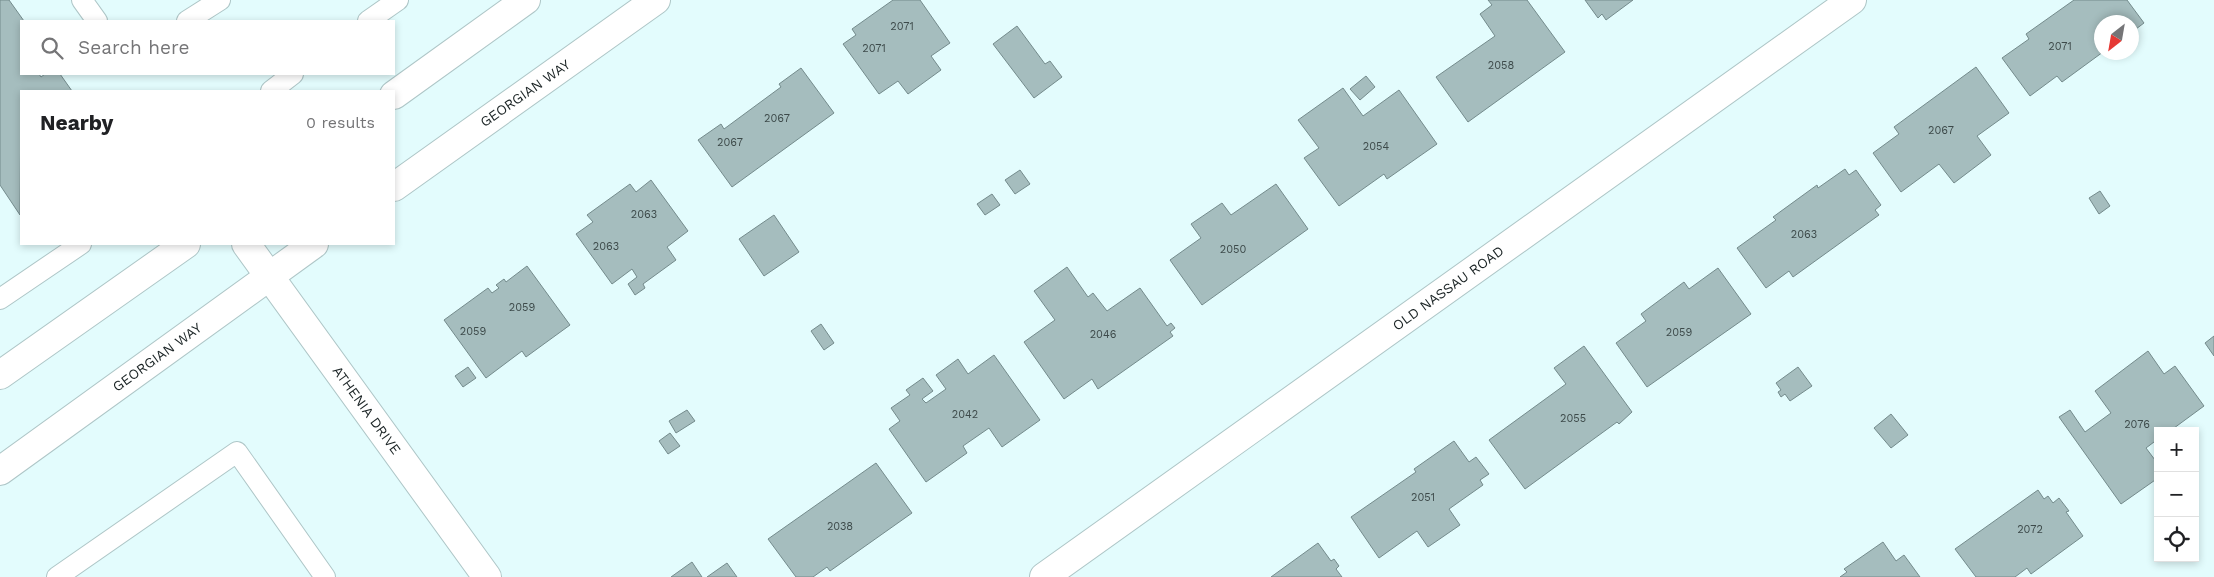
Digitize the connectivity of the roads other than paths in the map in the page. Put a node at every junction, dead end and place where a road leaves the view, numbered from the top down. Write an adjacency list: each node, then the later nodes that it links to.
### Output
1 (82, 0): 7 (lane)
2 (220, 0): 8 (lane)
3 (398, 0): 9 (lane)
4 (526, 0): 12 (street)
5 (656, 0): 13 (street, GEORGIAN WAY)
6 (1852, 0): 25 (street, OLD NASSAU ROAD)
7 (96, 20)
8 (189, 20)
9 (369, 20)
10 (292, 75): 11 (lane)
11 (272, 90)
12 (395, 94)
13 (395, 186)
14 (80, 245): 19 (lane)
15 (185, 245): 20 (street)
16 (247, 245): 18 (street, ATHENIA DRIVE)
17 (313, 245): 18 (street, GEORGIAN WAY)
18 (269, 276): 21 (street, GEORGIAN WAY); 24 (street, ATHENIA DRIVE)
19 (0, 299)
20 (0, 375)
21 (0, 471)
22 (57, 577): 23 (lane)
23 (325, 577)
24 (487, 577)
25 (1044, 577)

